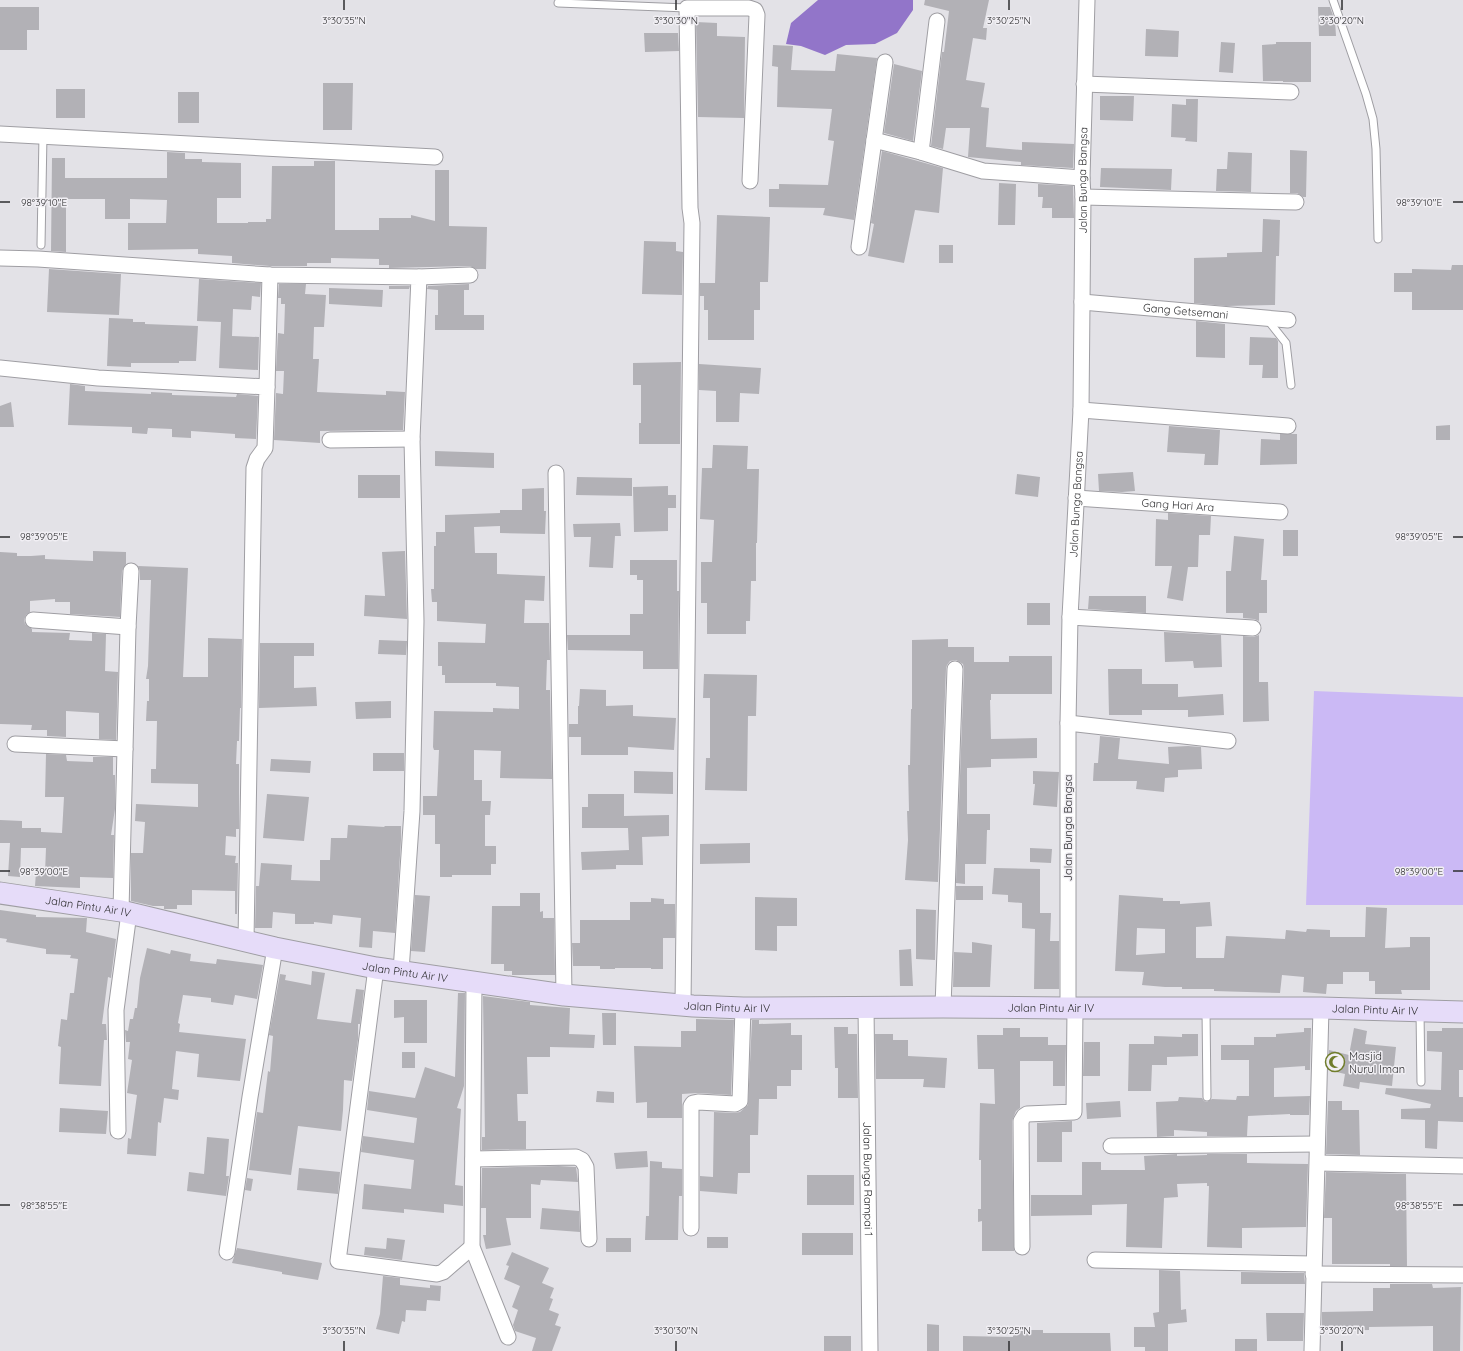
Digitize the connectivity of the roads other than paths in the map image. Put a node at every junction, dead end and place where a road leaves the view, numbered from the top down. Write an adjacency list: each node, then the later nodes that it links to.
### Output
1 (1087, 0): 7 (street, Jalan Bunga Bangsa)
2 (1333, 0): 18 (lane)
3 (558, 3): 4 (lane)
4 (687, 8): 15 (street); 56 (street)
5 (937, 21): 12 (street)
6 (885, 62): 11 (street)
7 (1084, 84): 8 (street); 14 (street, Jalan Bunga Bangsa)
8 (1291, 92)
9 (0, 134): 10 (street)
10 (43, 135): 13 (street); 19 (lane)
11 (874, 140): 12 (street); 20 (street)
12 (921, 152): 14 (street)
13 (435, 157)
14 (1082, 178): 16 (street, Jalan Bunga Bangsa)
15 (750, 181)
16 (1083, 197): 17 (street); 25 (street, Jalan Bunga Bangsa)
17 (1296, 202)
18 (1378, 239)
19 (41, 245)
20 (859, 247)
21 (0, 258): 22 (street)
22 (270, 275): 24 (street); 30 (street)
23 (470, 275): 24 (street)
24 (419, 277): 33 (street)
25 (1082, 302): 26 (street, Gang Getsemani); 31 (street, Jalan Bunga Bangsa)
26 (1266, 319): 27 (street, Gang Getsemani); 29 (lane)
27 (1288, 320)
28 (0, 368): 30 (street)
29 (1291, 385)
30 (267, 387): 50 (street)
31 (1081, 410): 32 (street); 36 (street, Jalan Bunga Bangsa)
32 (1288, 426)
33 (412, 439): 34 (street); 53 (street)
34 (330, 440)
35 (556, 473): 55 (street)
36 (1076, 498): 37 (street, Gang Hari Ara); 39 (street, Jalan Bunga Bangsa)
37 (1280, 512)
38 (131, 571): 41 (street)
39 (1070, 617): 42 (street); 44 (street, Jalan Bunga Bangsa)
40 (33, 620): 41 (street)
41 (128, 627): 47 (street)
42 (1253, 628)
43 (955, 669): 58 (street)
44 (1068, 723): 45 (street); 60 (street, Jalan Bunga Bangsa)
45 (1228, 741)
46 (15, 744): 47 (street)
47 (125, 749): 49 (street)
48 (0, 893): 49 (main road, Jalan Pintu Air IV)
49 (125, 912): 50 (main road, Jalan Pintu Air IV); 67 (street)
50 (246, 940): 51 (main road, Jalan Pintu Air IV)
51 (276, 948): 52 (main road, Jalan Pintu Air IV); 77 (street)
52 (376, 968): 53 (main road, Jalan Pintu Air IV); 76 (street)
53 (400, 971): 54 (main road, Jalan Pintu Air IV)
54 (474, 982): 55 (main road, Jalan Pintu Air IV); 70 (street)
55 (564, 996): 56 (main road, Jalan Pintu Air IV)
56 (683, 1005): 59 (main road, Jalan Pintu Air IV)
57 (866, 1007): 58 (main road, Jalan Pintu Air IV); 59 (main road, Jalan Pintu Air IV); 82 (street, Jalan Bunga Rampai 1)
58 (943, 1007): 60 (main road, Jalan Pintu Air IV)
59 (743, 1008): 73 (street)
60 (1071, 1008): 61 (main road, Jalan Pintu Air IV); 75 (street, Jalan Bunga Bangsa)
61 (1206, 1008): 62 (main road, Jalan Pintu Air IV); 66 (lane)
62 (1321, 1008): 63 (main road, Jalan Pintu Air IV); 68 (street)
63 (1420, 1010): 64 (main road, Jalan Pintu Air IV); 65 (lane)
64 (1463, 1012)
65 (1421, 1082)
66 (1207, 1097)
67 (118, 1132)
68 (1317, 1144): 69 (street); 71 (street)
69 (1111, 1146)
70 (473, 1159): 74 (street); 76 (street)
71 (1318, 1163): 72 (street); 79 (street)
72 (1463, 1166)
73 (691, 1228)
74 (589, 1239)
75 (1022, 1246)
76 (472, 1247): 81 (street)
77 (227, 1252)
78 (1095, 1260): 79 (street)
79 (1313, 1269): 80 (street); 83 (street)
80 (1463, 1275)
81 (508, 1337)
82 (870, 1351)
83 (1312, 1351)

